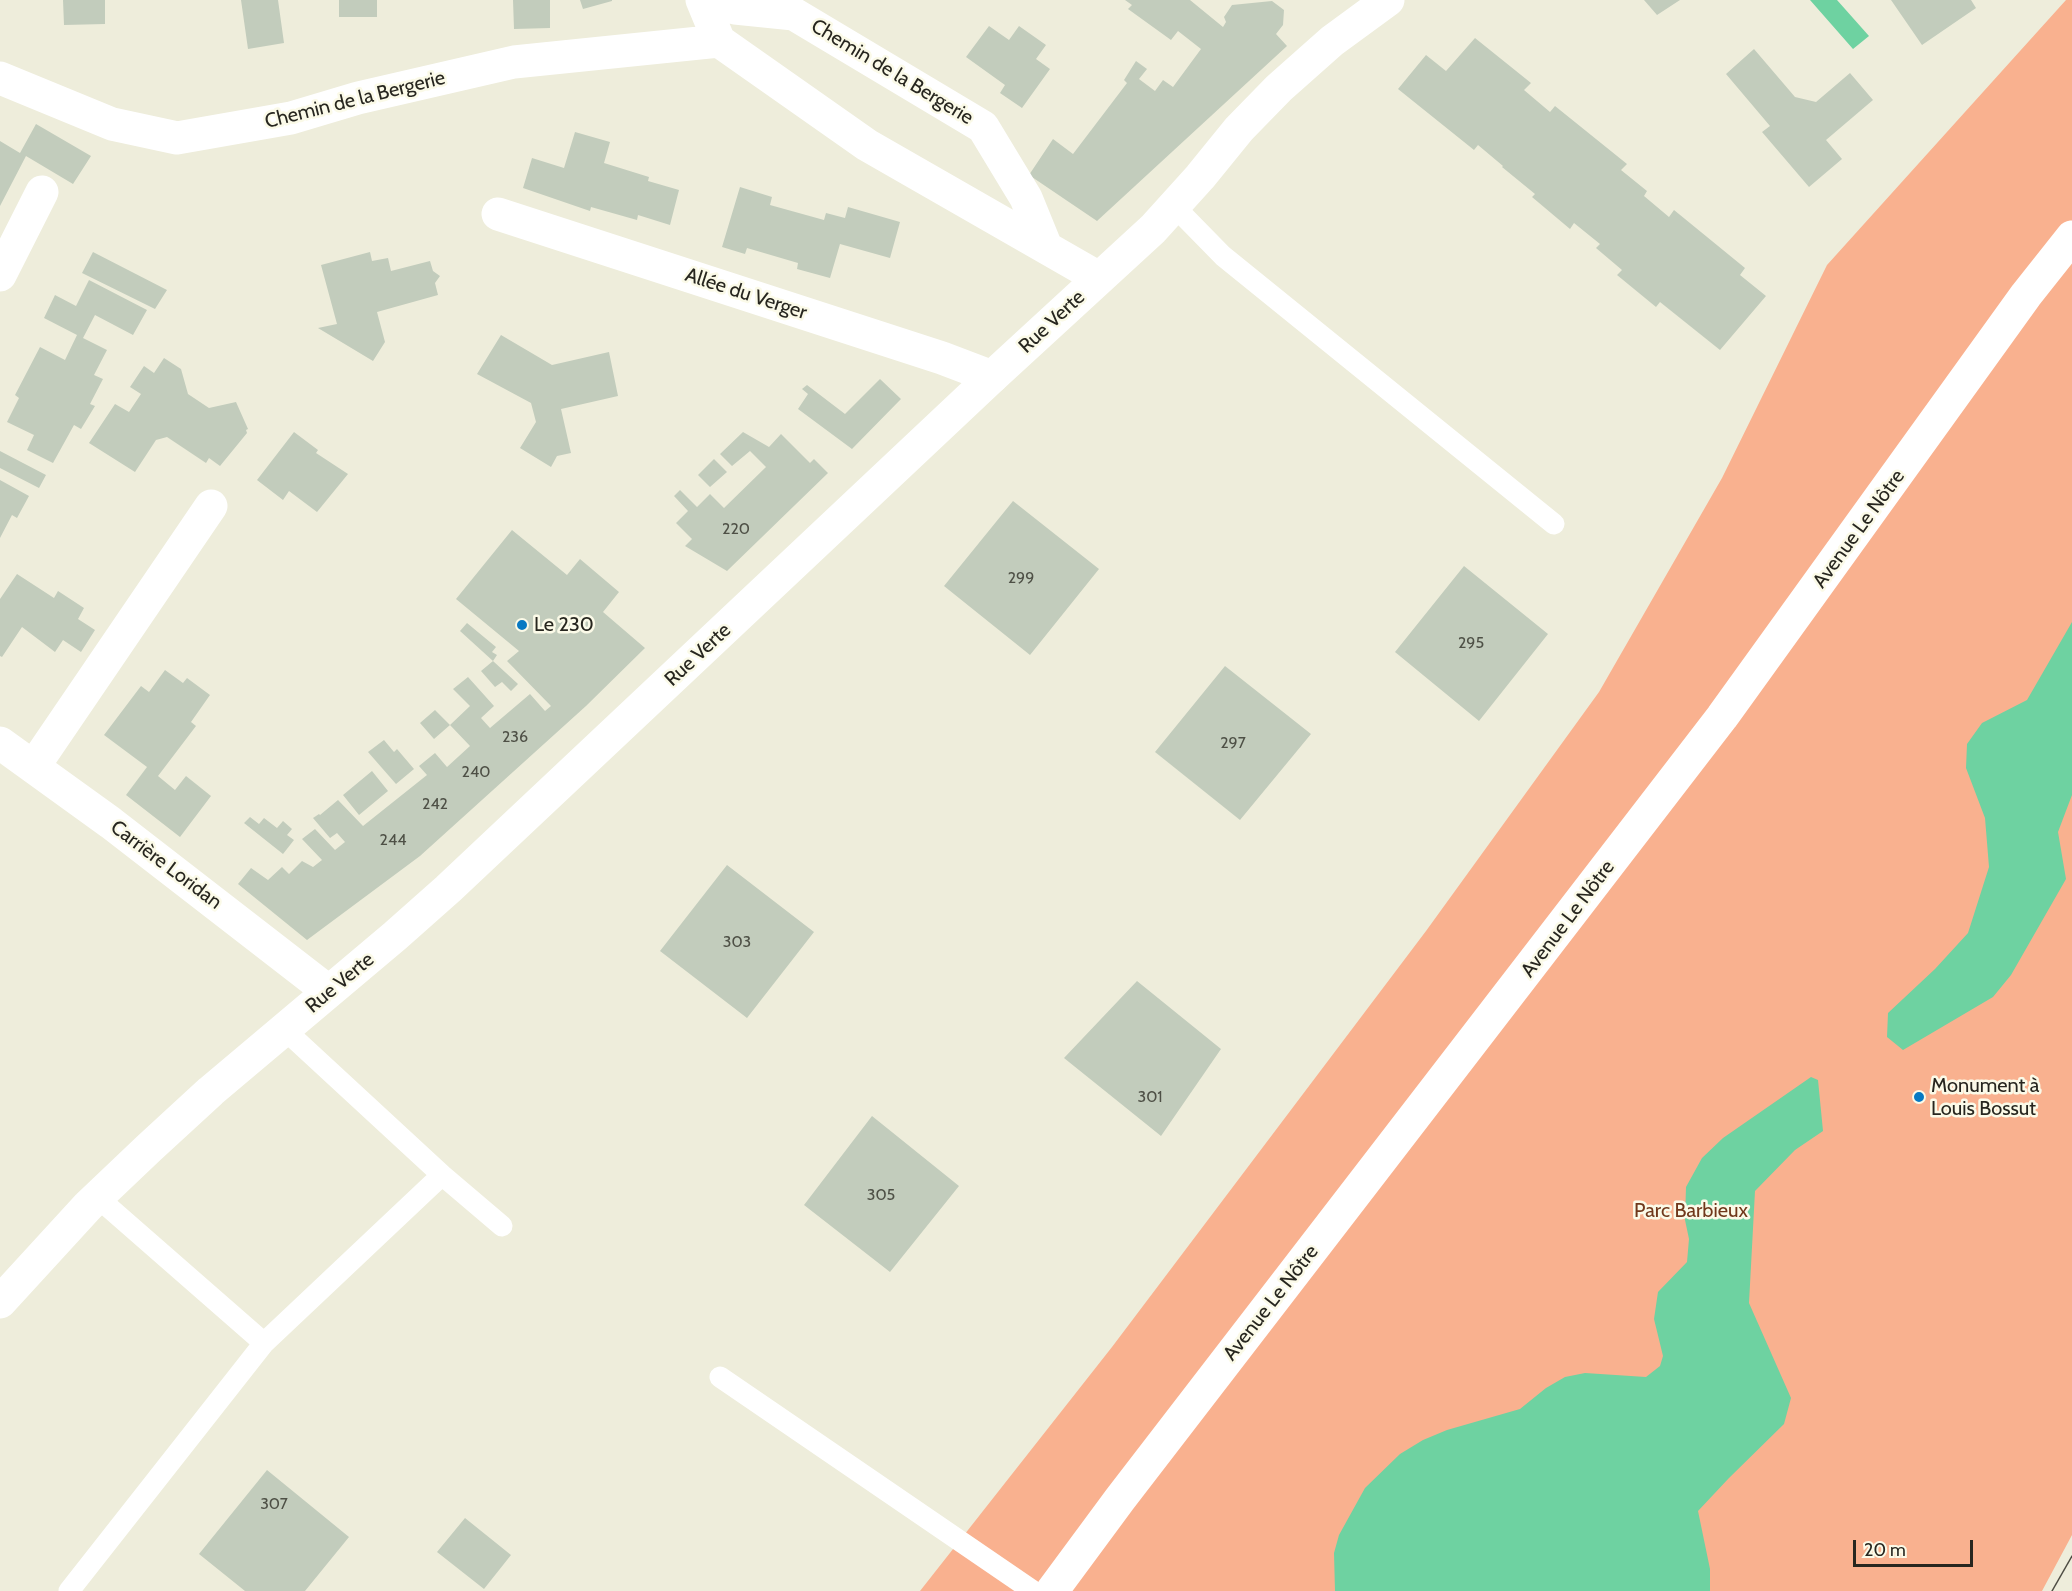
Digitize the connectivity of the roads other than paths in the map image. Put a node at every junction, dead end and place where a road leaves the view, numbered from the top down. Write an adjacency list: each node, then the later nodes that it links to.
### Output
1 (702, 0): 3 (street, Chemin de la Bergerie); 9 (street, Chemin de la Bergerie)
2 (1388, 0): 6 (street, Rue Verte)
3 (719, 41): 4 (street, Chemin de la Bergerie); 9 (street)
4 (0, 78)
5 (42, 192): 10 (street)
6 (1174, 206): 11 (street, Rue Verte); 14 (lane)
7 (498, 214): 12 (street, Allée du Verger)
8 (2072, 237): 27 (street, Avenue Le Nôtre)
9 (1046, 248): 11 (street)
10 (0, 275)
11 (1099, 278): 12 (street, Rue Verte)
12 (992, 377): 17 (street, Rue Verte)
13 (211, 506): 16 (street)
14 (1554, 524)
15 (0, 743): 16 (street, Carrière Loridan)
16 (34, 766): 17 (street, Carrière Loridan)
17 (328, 991): 18 (street, Rue Verte)
18 (285, 1030): 19 (lane); 20 (street, Rue Verte)
19 (442, 1174): 21 (lane); 23 (lane)
20 (96, 1197): 22 (street, Rue Verte); 23 (lane)
21 (502, 1226)
22 (0, 1302)
23 (264, 1343): 25 (lane)
24 (720, 1377): 26 (lane)
25 (69, 1591)
26 (1033, 1591)
27 (1052, 1591)

